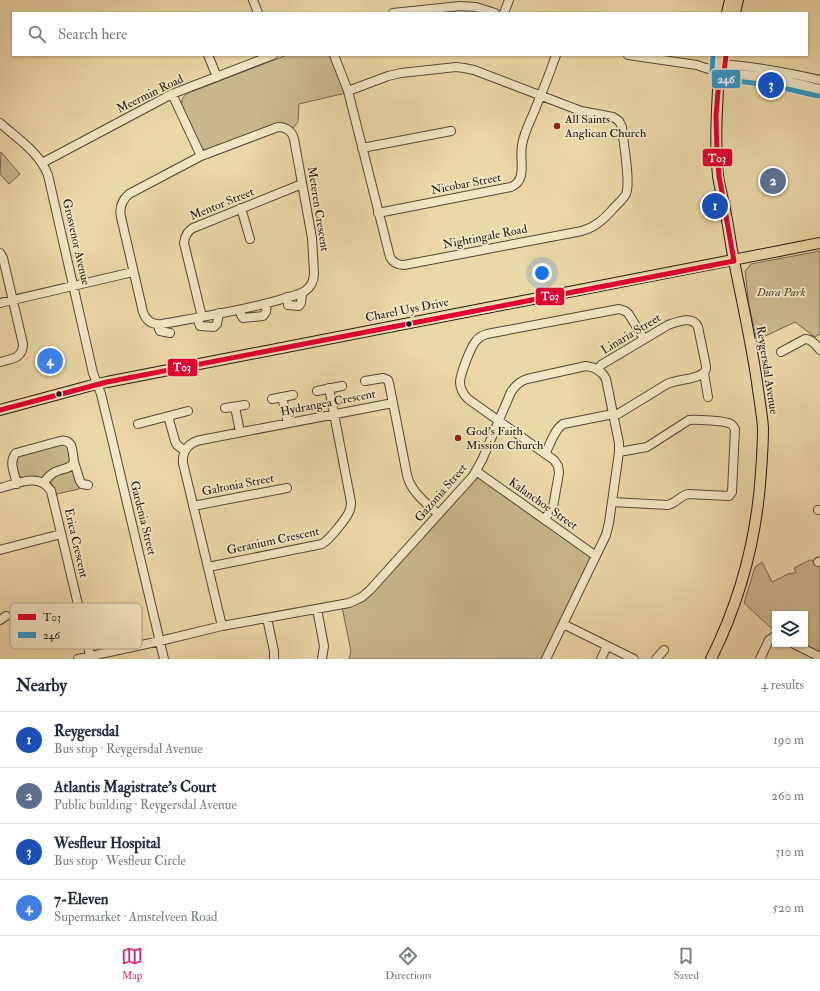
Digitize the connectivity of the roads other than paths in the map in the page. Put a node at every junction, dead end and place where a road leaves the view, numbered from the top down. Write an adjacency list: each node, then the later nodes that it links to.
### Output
1 (253, 0): 5 (street)
2 (509, 0): 8 (street)
3 (730, 0): 9 (main road)
4 (738, 0): 10 (main road)
5 (258, 12)
6 (403, 12): 7 (street)
7 (491, 12)
8 (504, 12)
9 (727, 12)
10 (735, 12)
11 (208, 56): 17 (street)
12 (270, 56): 17 (street, Meermin Road)
13 (334, 56): 20 (street, Nightingale Road)
14 (556, 56): 22 (street, Nicobar Street)
15 (635, 56): 16 (street)
16 (722, 66): 18 (street); 19 (street); 34 (main road, Reygersdal Avenue)
17 (217, 77): 21 (street, Meermin Road)
18 (820, 80)
19 (820, 89)
20 (348, 91): 22 (street, Nightingale Road); 25 (street, Nightingale Road)
21 (172, 94): 26 (street); 27 (street, Meermin Road)
22 (541, 96): 30 (street, Nicobar Street); 30 (street, Nightingale Road)
23 (0, 123): 27 (street, Grosvenor Avenue)
24 (451, 131): 25 (street)
25 (362, 148): 30 (street, Nightingale Road)
26 (201, 156): 28 (street, Meteren Crescent); 35 (street, Meteren Crescent)
27 (42, 163): 36 (street, Grosvenor Avenue)
28 (302, 184): 29 (street, Mentor Street); 37 (street, Meteren Crescent)
29 (241, 208): 31 (street); 42 (street, Mentor Street)
30 (378, 212)
31 (250, 239)
32 (820, 244): 34 (main road, Charel Uys Drive)
33 (0, 253): 39 (street)
34 (734, 261): 52 (main road, Charel Uys Drive); 113 (main road, Reygersdal Avenue)
35 (133, 272): 36 (street); 43 (street, Meteren Crescent)
36 (73, 286): 39 (street); 52 (street, Grosvenor Avenue)
37 (302, 293): 38 (street); 38 (street, Meteren Crescent)
38 (288, 297): 41 (street)
39 (13, 300): 40 (street); 48 (street)
40 (0, 303)
41 (219, 314): 42 (street); 42 (street)
42 (199, 317): 43 (street)
43 (159, 325): 44 (street, Meteren Crescent)
44 (170, 333)
45 (644, 339): 49 (street, Linaria Street); 50 (street, Linaria Street); 69 (street)
46 (820, 350): 47 (street)
47 (780, 352)
48 (0, 362)
49 (598, 370): 67 (street); 69 (street, Gazonia Street)
50 (704, 373): 58 (street, Linaria Street); 67 (street)
51 (365, 381): 60 (street)
52 (97, 384): 64 (main road, Charel Uys Drive); 97 (street, Gardenia Street)
53 (342, 386): 54 (street)
54 (329, 388): 55 (street); 66 (street, Geranium Crescent)
55 (317, 391)
56 (293, 395): 57 (street)
57 (282, 397): 59 (street); 70 (street)
58 (708, 397)
59 (272, 399)
60 (393, 403): 66 (street, Hydrangea Crescent); 85 (street, Hydrangea Crescent)
61 (245, 405): 62 (street)
62 (235, 407): 63 (street); 72 (street)
63 (226, 408)
64 (0, 410)
65 (188, 411): 68 (street)
66 (334, 414): 70 (street, Hydrangea Crescent); 90 (street, Geranium Crescent)
67 (613, 414): 74 (street); 75 (street)
68 (168, 416): 71 (street); 73 (street)
69 (499, 422): 75 (street); 77 (street, Gazonia Street)
70 (288, 423): 72 (street, Hydrangea Crescent)
71 (138, 424)
72 (240, 432): 73 (street, Hydrangea Crescent)
73 (185, 451): 84 (street)
74 (619, 452): 83 (street); 83 (street)
75 (545, 454): 86 (street)
76 (74, 462): 78 (street); 79 (street); 80 (street)
77 (476, 471): 85 (street, Gazonia Street); 86 (street, Kalanchoe Street)
78 (43, 483): 79 (street); 87 (street, Erica Crescent)
79 (17, 484): 81 (street)
80 (88, 485)
81 (0, 488)
82 (287, 488): 84 (street, Galtonia Street)
83 (612, 502): 89 (street)
84 (194, 506): 90 (street)
85 (438, 514): 92 (street, Gazonia Street)
86 (545, 520): 89 (street, Kalanchoe Street)
87 (61, 534): 88 (street); 91 (street, Erica Crescent)
88 (0, 550)
89 (596, 556): 94 (street)
90 (208, 567): 95 (street)
91 (77, 603)
92 (317, 609): 93 (street, Gazonia Street); 108 (street)
93 (267, 618): 95 (street, Gazonia Street); 107 (street)
94 (563, 624): 99 (street); 109 (street)
95 (222, 626): 97 (street, Gazonia Street)
96 (772, 638): 114 (street)
97 (160, 641): 98 (street, Gazonia Street); 106 (street, Gardenia Street)
98 (142, 645)
99 (607, 646): 110 (street); 111 (street)
100 (800, 647): 104 (street)
101 (125, 649): 103 (street, Gazonia Street)
102 (664, 650): 112 (street)
103 (90, 657): 105 (street, Gazonia Street)
104 (820, 657)
105 (78, 659)
106 (164, 659)
107 (274, 659)
108 (322, 659)
109 (546, 659)
110 (601, 659)
111 (634, 659)
112 (656, 659)
113 (711, 659)
114 (760, 659)

